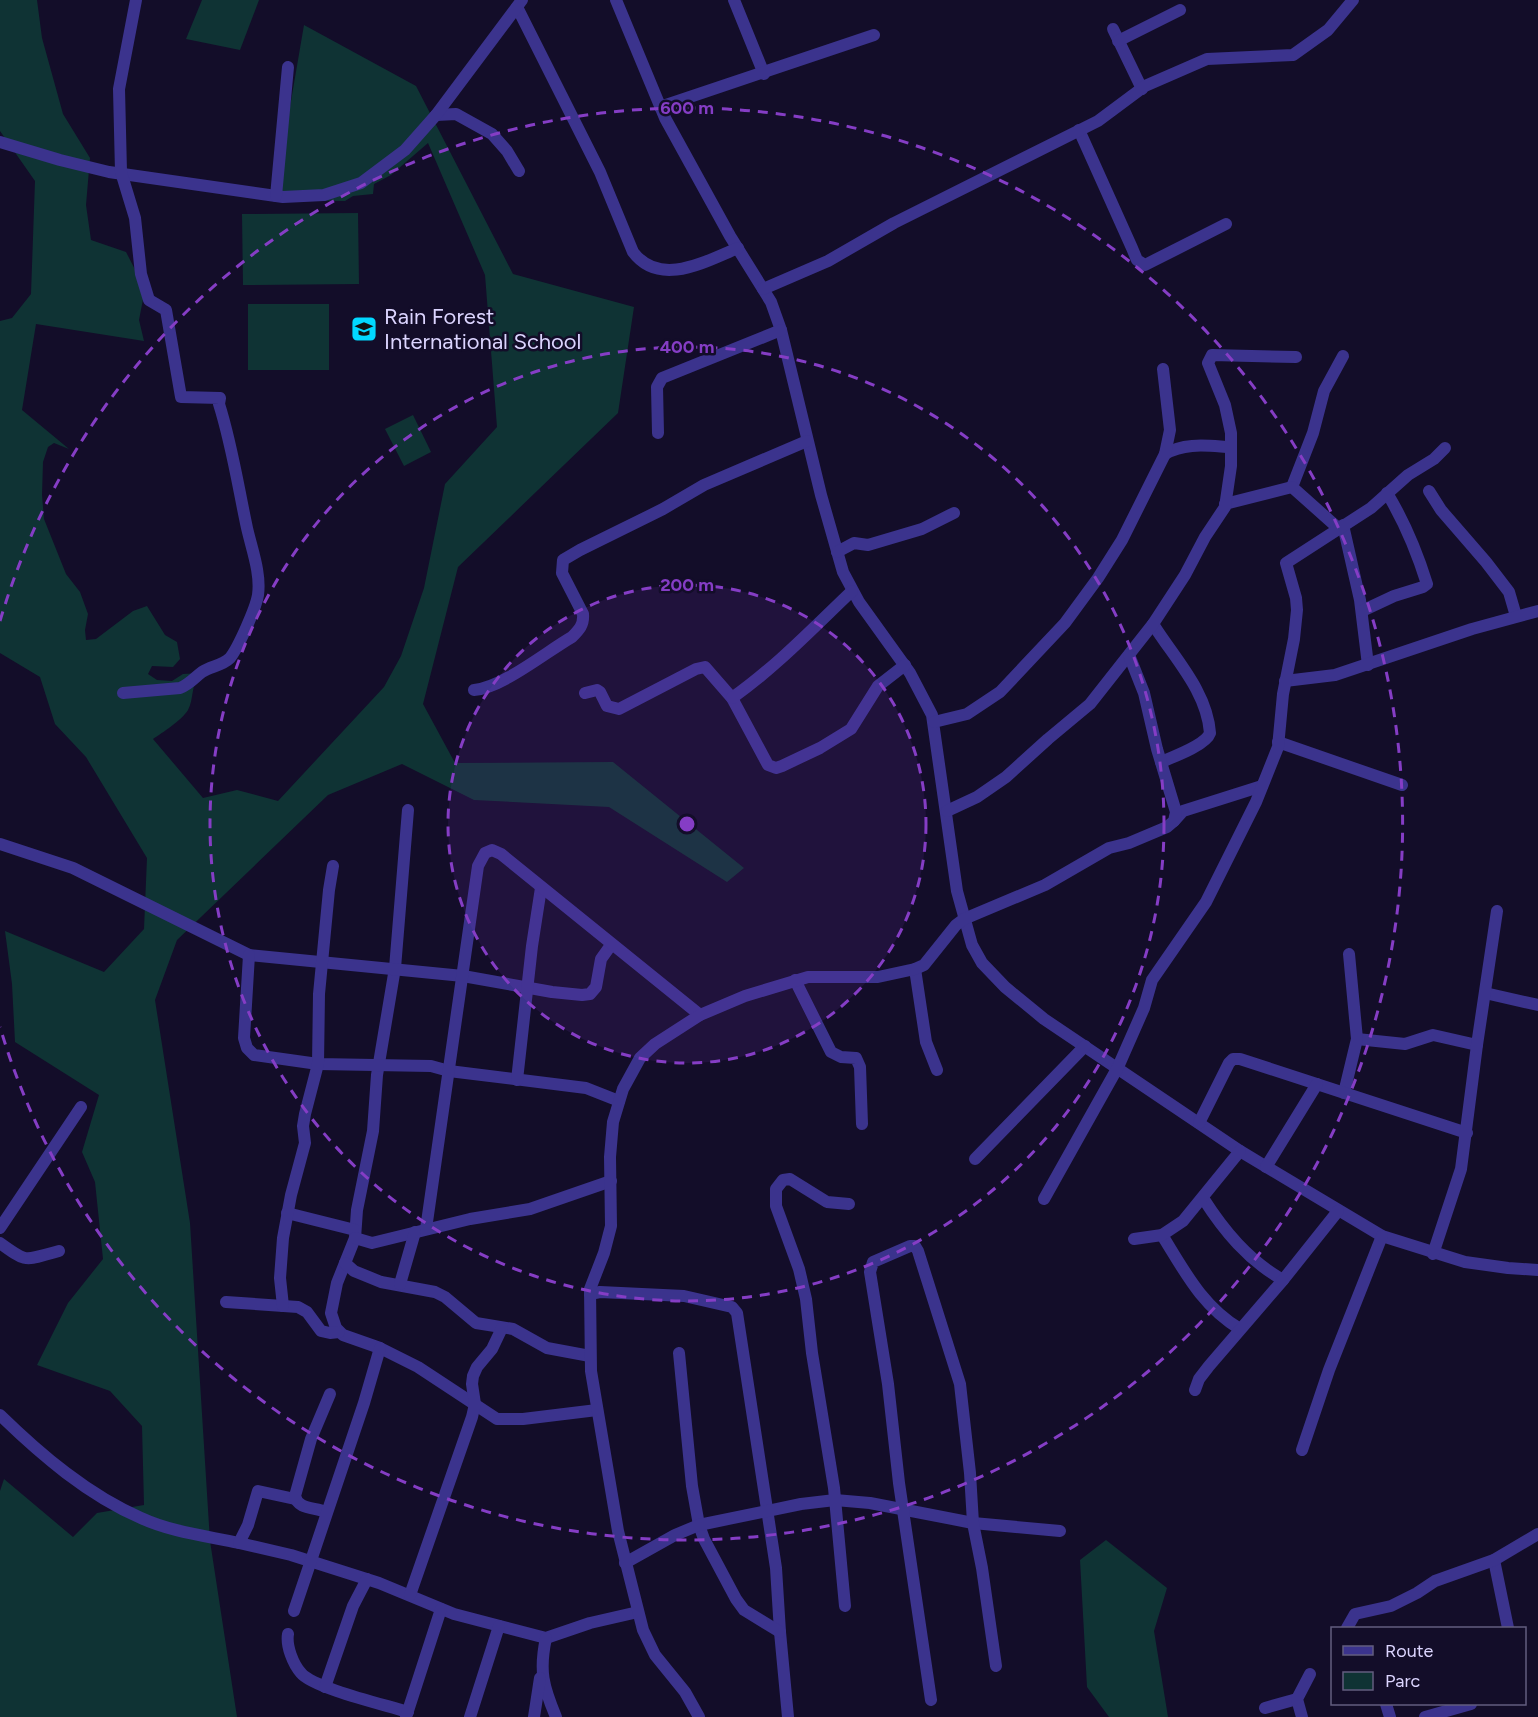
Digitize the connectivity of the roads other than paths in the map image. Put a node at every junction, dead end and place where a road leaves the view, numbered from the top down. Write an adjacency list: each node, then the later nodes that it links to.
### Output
1 (135, 0): 16 (street)
2 (616, 0): 11 (street)
3 (734, 0): 9 (street)
4 (1353, 0): 10 (street)
5 (519, 4): 12 (street); 19 (street)
6 (1180, 10): 10 (street)
7 (874, 35): 9 (street)
8 (288, 68): 17 (street)
9 (764, 74): 11 (street)
10 (1142, 89): 13 (street)
11 (660, 107): 19 (street)
12 (436, 115): 15 (street); 17 (street)
13 (1079, 130): 18 (street); 20 (street)
14 (0, 142): 16 (street)
15 (519, 171)
16 (121, 172): 17 (street); 47 (street)
17 (276, 196)
18 (1226, 224)
19 (738, 248): 20 (street)
20 (763, 289): 21 (street)
21 (781, 330): 25 (street); 26 (street)
22 (1343, 356): 30 (street)
23 (1296, 357): 27 (street)
24 (1163, 369): 29 (street)
25 (658, 433)
26 (807, 441): 36 (street); 46 (street)
27 (1231, 447): 29 (street); 33 (street)
28 (1445, 448): 32 (street)
29 (1164, 454): 50 (street)
30 (1292, 487): 33 (street); 35 (street)
31 (1429, 491): 40 (street)
32 (1387, 493): 35 (street); 38 (street)
33 (1226, 504): 41 (street)
34 (954, 513): 36 (street)
35 (1341, 526): 38 (street); 45 (street)
36 (837, 552): 37 (street)
37 (852, 591): 43 (street); 49 (street)
38 (1362, 611): 44 (street)
39 (1538, 611): 40 (street)
40 (1516, 616): 44 (street)
41 (1152, 624): 42 (street); 52 (street)
42 (1129, 655): 52 (street); 56 (street)
43 (905, 665): 49 (street); 50 (street)
44 (1368, 665): 45 (street)
45 (1285, 681): 51 (street)
46 (474, 690)
47 (123, 693)
48 (585, 693): 49 (street)
49 (732, 698)
50 (934, 722): 56 (street)
51 (1278, 742): 53 (street); 54 (street)
52 (1161, 762): 57 (street)
53 (1402, 785)
54 (1263, 786): 57 (street); 80 (street)
55 (408, 810): 67 (street)
56 (947, 811): 62 (street)
57 (1174, 821): 62 (street)
58 (0, 844): 65 (street)
59 (333, 866): 66 (street)
60 (541, 888): 63 (street); 69 (street); 71 (street)
61 (1497, 911): 72 (street)
62 (964, 919): 68 (street); 77 (street)
63 (611, 945): 71 (street); 74 (street)
64 (1349, 954): 75 (street)
65 (249, 955): 66 (street); 78 (street)
66 (322, 962): 67 (street); 78 (street)
67 (395, 968): 69 (street); 79 (street)
68 (915, 969): 70 (street); 81 (street)
69 (463, 976): 71 (street); 82 (street)
70 (795, 980): 74 (street); 89 (street)
71 (528, 987): 83 (street)
72 (1485, 993): 73 (street); 76 (street)
73 (1538, 1005)
74 (700, 1016): 86 (street)
75 (1357, 1039): 76 (street); 85 (street)
76 (1477, 1045): 90 (street)
77 (1085, 1046): 80 (street); 92 (street)
78 (318, 1064): 79 (street); 99 (street)
79 (380, 1065): 82 (street); 102 (street)
80 (1118, 1067): 88 (street); 96 (street)
81 (937, 1070)
82 (449, 1071): 83 (street); 101 (street)
83 (516, 1080): 86 (street)
84 (1317, 1084): 85 (street); 88 (street); 93 (street)
85 (1344, 1093): 90 (street)
86 (619, 1101): 94 (street)
87 (81, 1107): 100 (street)
88 (1199, 1123): 91 (street)
89 (862, 1124)
90 (1467, 1133): 108 (street)
91 (1240, 1151): 93 (street); 95 (street)
92 (975, 1159)
93 (1266, 1167): 98 (street)
94 (611, 1181): 101 (street); 113 (street)
95 (1203, 1198): 103 (street); 111 (street)
96 (1044, 1199)
97 (849, 1204): 129 (street)
98 (1338, 1211): 104 (street); 111 (street)
99 (287, 1213): 102 (street); 115 (street)
100 (0, 1228)
101 (421, 1230): 102 (street); 112 (street)
102 (355, 1234): 109 (street)
103 (1162, 1235): 105 (street); 117 (street)
104 (1382, 1236): 108 (street); 127 (street)
105 (1134, 1239)
106 (0, 1243): 107 (street)
107 (59, 1251)
108 (1433, 1254): 110 (street)
109 (345, 1263): 112 (street); 118 (street)
110 (1538, 1270)
111 (1283, 1280): 117 (street)
112 (400, 1284): 116 (street)
113 (590, 1294): 121 (street); 131 (street)
114 (226, 1302): 115 (street)
115 (283, 1306): 118 (street)
116 (502, 1328): 121 (street); 124 (street)
117 (1240, 1329): 122 (street)
118 (339, 1332): 119 (street)
119 (380, 1348): 124 (street); 132 (street)
120 (679, 1353): 134 (street)
121 (590, 1356): 125 (street)
122 (1196, 1390)
123 (330, 1395): 128 (street)
124 (475, 1404): 125 (street); 142 (street)
125 (597, 1410): 140 (street)
126 (0, 1415): 137 (street)
127 (1302, 1450)
128 (295, 1499): 132 (street); 137 (street)
129 (835, 1500): 130 (street); 131 (street); 143 (street)
130 (904, 1509): 133 (street); 133 (street); 158 (street)
131 (767, 1511): 134 (street); 150 (street)
132 (326, 1512): 139 (street)
133 (973, 1523): 135 (street); 153 (street)
134 (699, 1526): 140 (street); 150 (street)
135 (1060, 1531)
136 (1538, 1534): 138 (street)
137 (239, 1543): 139 (street)
138 (1494, 1560): 148 (street); 149 (street)
139 (310, 1561): 141 (street); 145 (street)
140 (625, 1563): 146 (street)
141 (367, 1579): 142 (street); 156 (street)
142 (410, 1595): 144 (street)
143 (845, 1606)
144 (441, 1609): 147 (street); 161 (street)
145 (294, 1611)
146 (638, 1612): 152 (street); 165 (street)
147 (499, 1626): 152 (street); 162 (street)
148 (1348, 1627)
149 (1508, 1627)
150 (780, 1632): 166 (street)
151 (288, 1634): 156 (street)
152 (546, 1638): 154 (street)
153 (996, 1666)
154 (541, 1671): 163 (street); 164 (street)
155 (1310, 1674): 157 (street)
156 (325, 1687): 161 (street)
157 (1297, 1699): 160 (street); 167 (street)
158 (931, 1700)
159 (1467, 1705): 168 (street)
160 (1265, 1708)
161 (407, 1714)
162 (470, 1717)
163 (534, 1717)
164 (556, 1717)
165 (699, 1717)
166 (788, 1717)
167 (1302, 1717)
168 (1425, 1717)

